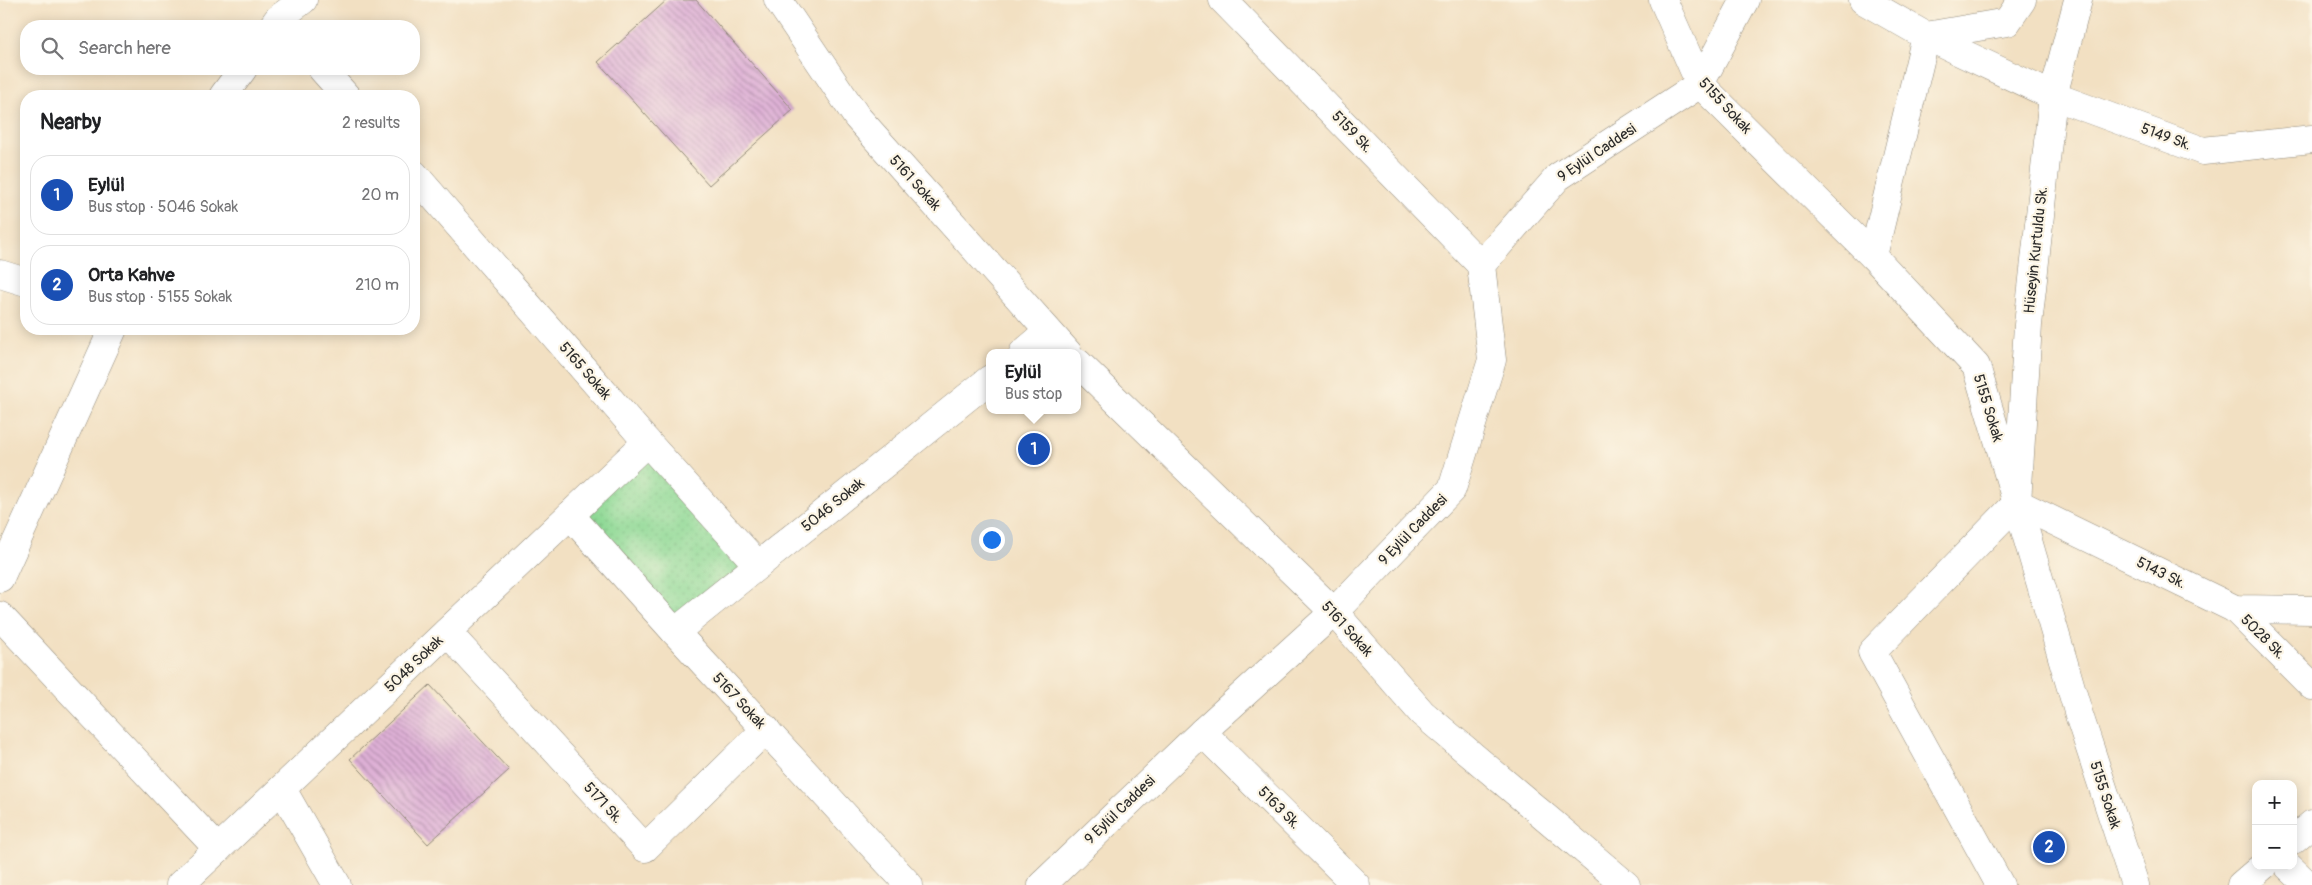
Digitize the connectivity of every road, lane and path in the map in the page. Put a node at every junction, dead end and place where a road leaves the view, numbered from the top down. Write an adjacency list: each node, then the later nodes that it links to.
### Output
1 (303, 0): 9 (street)
2 (778, 0): 23 (street, 5161 Sokak)
3 (1223, 0): 20 (street, 5159 Sk.)
4 (1663, 0): 13 (street, 5155 Sokak)
5 (1745, 0): 13 (street)
6 (1863, 0): 10 (street, 5149 Sk.)
7 (2022, 0): 10 (street)
8 (2078, 0): 16 (street, Hüseyin Kurtuldu Sk.)
9 (283, 20)
10 (1926, 36): 16 (street, 5149 Sk.); 19 (street)
11 (239, 75): 14 (street)
12 (327, 75): 15 (street)
13 (1700, 84): 19 (street, 5155 Sokak); 20 (street, 9 Eylül Caddesi)
14 (227, 90)
15 (341, 90)
16 (2054, 96): 17 (street, 5149 Sk.); 30 (street, Hüseyin Kurtuldu Sk.)
17 (2312, 139)
18 (420, 181): 29 (street, 5165 Sokak)
19 (1873, 256): 30 (street, 5155 Sokak)
20 (1482, 265): 36 (street, 9 Eylül Caddesi)
21 (0, 274): 22 (street)
22 (20, 280)
23 (1048, 332): 25 (street); 26 (street, 5161 Sokak)
24 (110, 335): 33 (street)
25 (1028, 349)
26 (1064, 349)
27 (1081, 366): 36 (street, 5161 Sokak)
28 (986, 382): 32 (street, 5046 Sokak)
29 (647, 442): 31 (street, 5048 Sokak); 32 (street, 5165 Sokak)
30 (2017, 503): 34 (street, 5143 Sk.); 55 (street); 56 (street, 5155 Sokak)
31 (570, 515): 38 (street, 5048 Sokak); 39 (street, 5167 Sokak)
32 (758, 565): 39 (street, 5046 Sokak)
33 (0, 578)
34 (2235, 609): 35 (street, 5143 Sk.); 40 (street, 5028 Sk.)
35 (2312, 610)
36 (1334, 612): 42 (street, 9 Eylül Caddesi); 54 (street, 5161 Sokak)
37 (0, 616): 46 (street)
38 (447, 632): 41 (street, 5171 Sk.); 43 (street, 5048 Sokak)
39 (675, 632): 41 (street, 5167 Sokak)
40 (2312, 686)
41 (766, 729): 51 (street, 5167 Sokak)
42 (1202, 732): 52 (street, 9 Eylül Caddesi); 53 (street, 5163 Sk.)
43 (282, 789): 46 (street, 5048 Sokak); 50 (street)
44 (2312, 824): 45 (street)
45 (2297, 837)
46 (218, 849): 49 (street, 5048 Sokak)
47 (2258, 870): 57 (street)
48 (2292, 870): 58 (street)
49 (180, 885)
50 (337, 885)
51 (909, 885)
52 (1042, 885)
53 (1356, 885)
54 (1626, 885)
55 (2000, 885)
56 (2135, 885)
57 (2241, 885)
58 (2308, 885)

